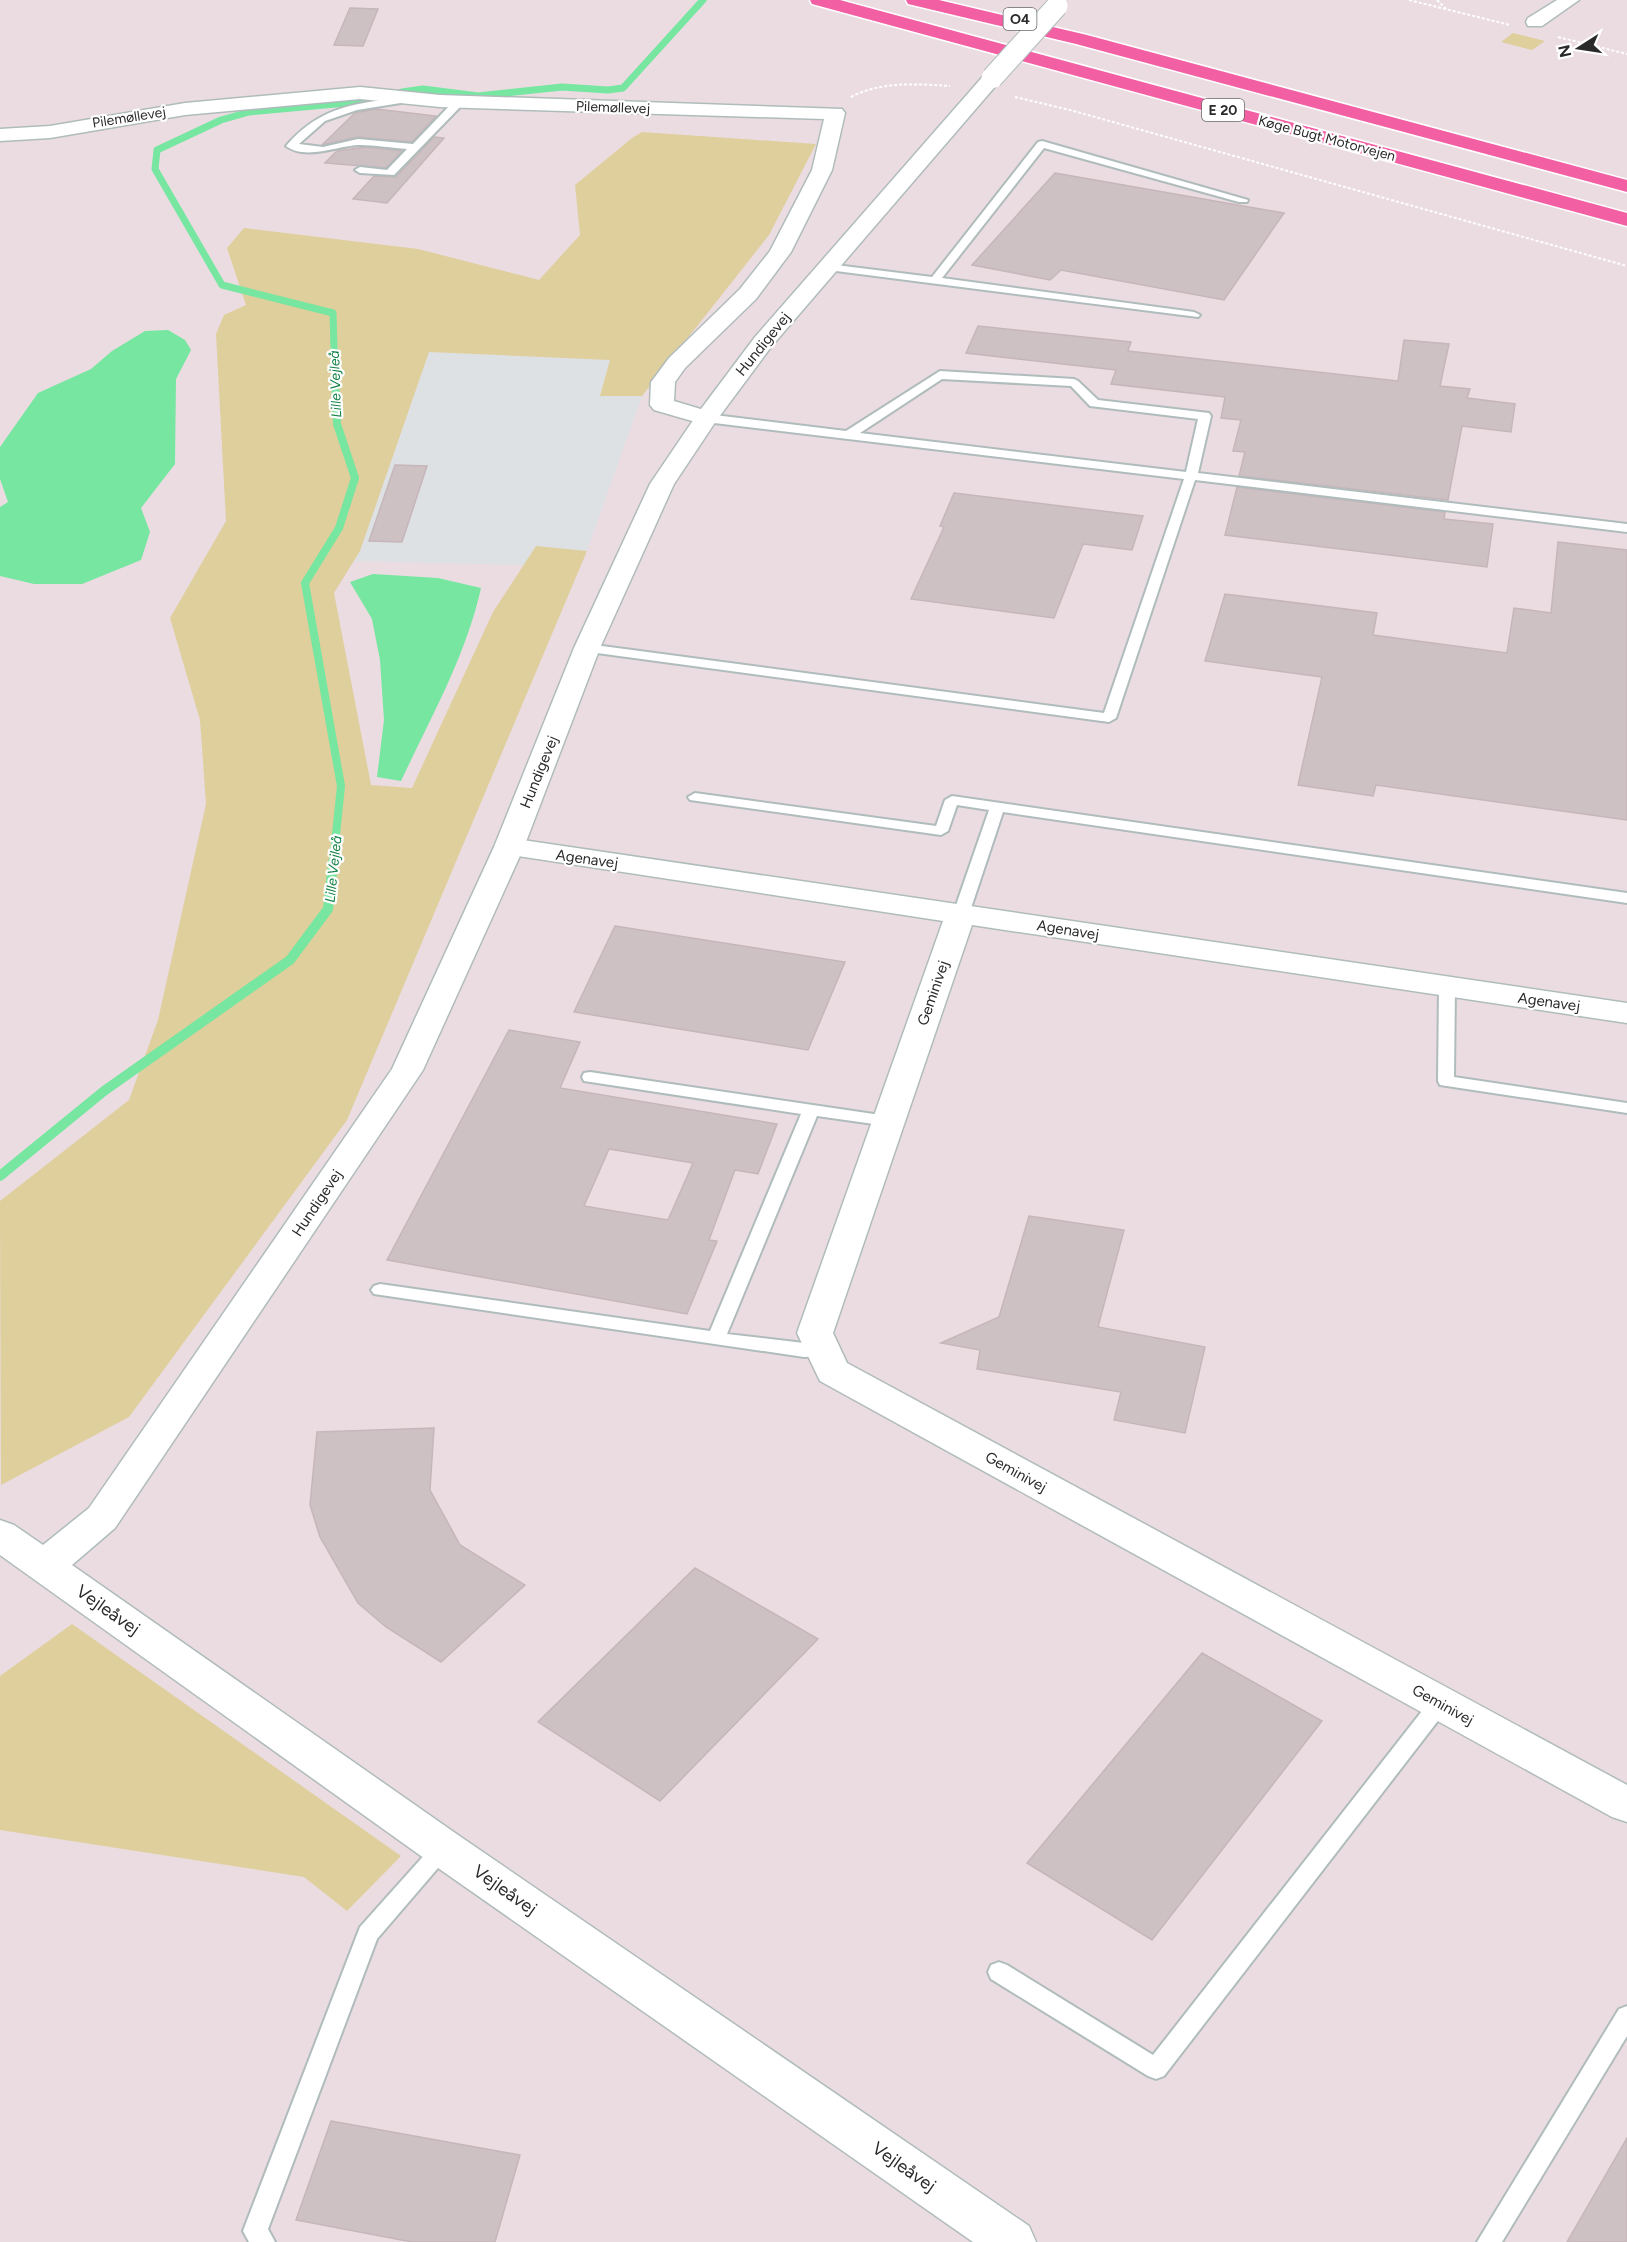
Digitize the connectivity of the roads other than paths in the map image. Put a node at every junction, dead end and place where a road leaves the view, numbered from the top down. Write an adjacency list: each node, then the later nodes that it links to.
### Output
1 (819, 0): 15 (highway, Køge Bugt Motorvejen / E 20)
2 (915, 0): 7 (highway, E 20)
3 (960, 0): 7 (highway, O4)
4 (1570, 0): 6 (street)
5 (1059, 3): 16 (street, Hundigevej, bridge)
6 (1535, 22)
7 (1080, 39): 13 (highway, E 20)
8 (409, 99): 9 (street, Pilemøllevej); 10 (street, Pilemøllevej); 11 (lane)
9 (459, 102): 11 (lane); 19 (street, Pilemøllevej)
10 (0, 135)
11 (414, 147): 12 (lane)
12 (360, 170)
13 (1627, 186)
14 (1243, 200): 17 (lane)
15 (1627, 220)
16 (828, 267): 17 (lane); 19 (street, Hundigevej)
17 (936, 280): 18 (lane)
18 (1194, 315)
19 (706, 418): 20 (lane); 23 (street, Hundigevej)
20 (848, 435): 21 (lane); 21 (lane)
21 (1191, 475): 22 (lane); 23 (lane)
22 (1627, 528)
23 (587, 648): 26 (street, Hundigevej)
24 (694, 797): 25 (lane)
25 (998, 806): 27 (lane); 28 (lane)
26 (509, 847): 28 (street, Agenavej); 39 (street, Hundigevej)
27 (1627, 898)
28 (961, 914): 29 (street, Agenavej); 34 (street, Geminivej)
29 (1448, 987): 30 (street, Agenavej); 32 (lane)
30 (1627, 1013)
31 (591, 1077): 33 (lane)
32 (1627, 1108)
33 (811, 1110): 34 (lane); 36 (lane)
34 (888, 1121): 37 (street, Geminivej)
35 (380, 1290): 36 (lane)
36 (716, 1338): 37 (lane)
37 (823, 1351): 40 (street, Geminivej)
38 (0, 1535): 39 (street, Vejleåvej)
39 (45, 1566): 42 (street, Vejleåvej)
40 (1440, 1703): 41 (street, Geminivej); 43 (lane)
41 (1627, 1805)
42 (443, 1848): 45 (lane); 46 (street, Vejleåvej)
43 (999, 1971)
44 (1627, 2016): 47 (lane)
45 (263, 2242)
46 (1012, 2242)
47 (1489, 2242)

